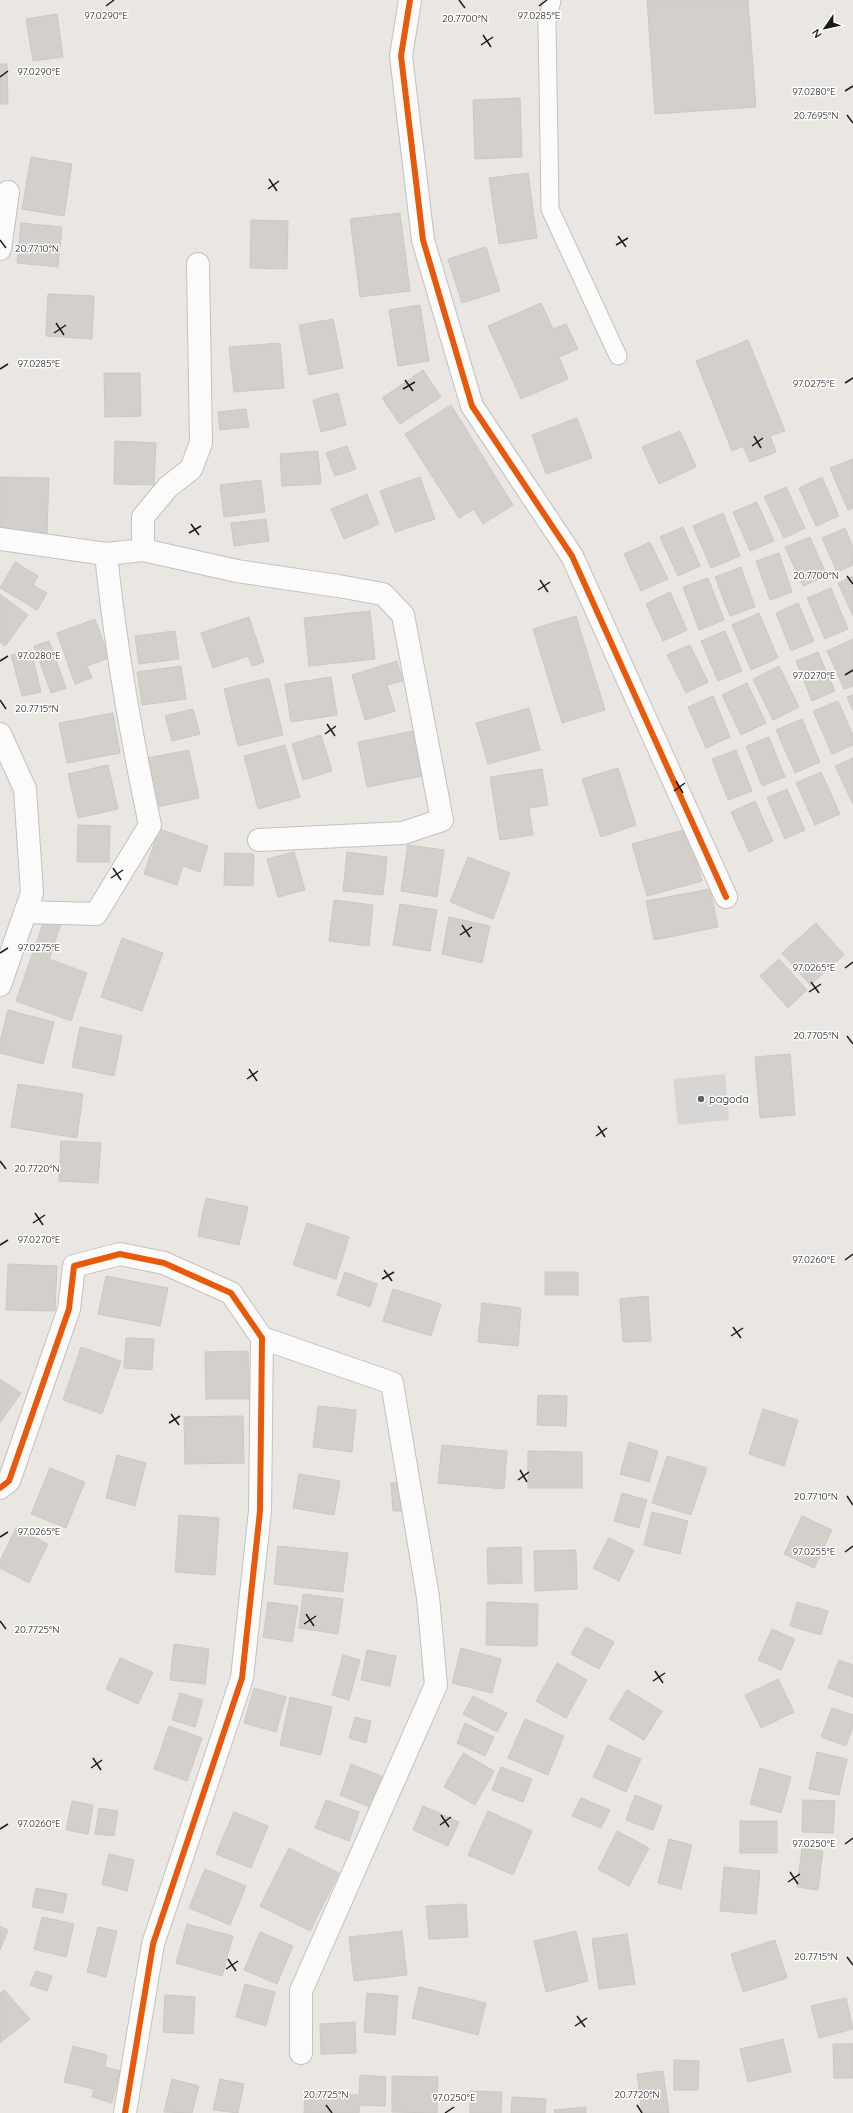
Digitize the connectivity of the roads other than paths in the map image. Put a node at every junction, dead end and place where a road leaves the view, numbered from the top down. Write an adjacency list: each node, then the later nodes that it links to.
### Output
1 (410, 0): 12 (street)
2 (552, 0): 6 (lane)
3 (8, 192): 4 (street)
4 (0, 249)
5 (198, 264): 8 (street)
6 (618, 356)
7 (0, 539): 9 (street)
8 (143, 550): 9 (street); 11 (street)
9 (106, 554): 13 (street)
10 (0, 734): 13 (street)
11 (258, 840)
12 (726, 897)
13 (25, 912): 14 (street)
14 (0, 985)
15 (262, 1338): 16 (street); 17 (street); 18 (street)
16 (0, 1488)
17 (301, 2053)
18 (125, 2113)

